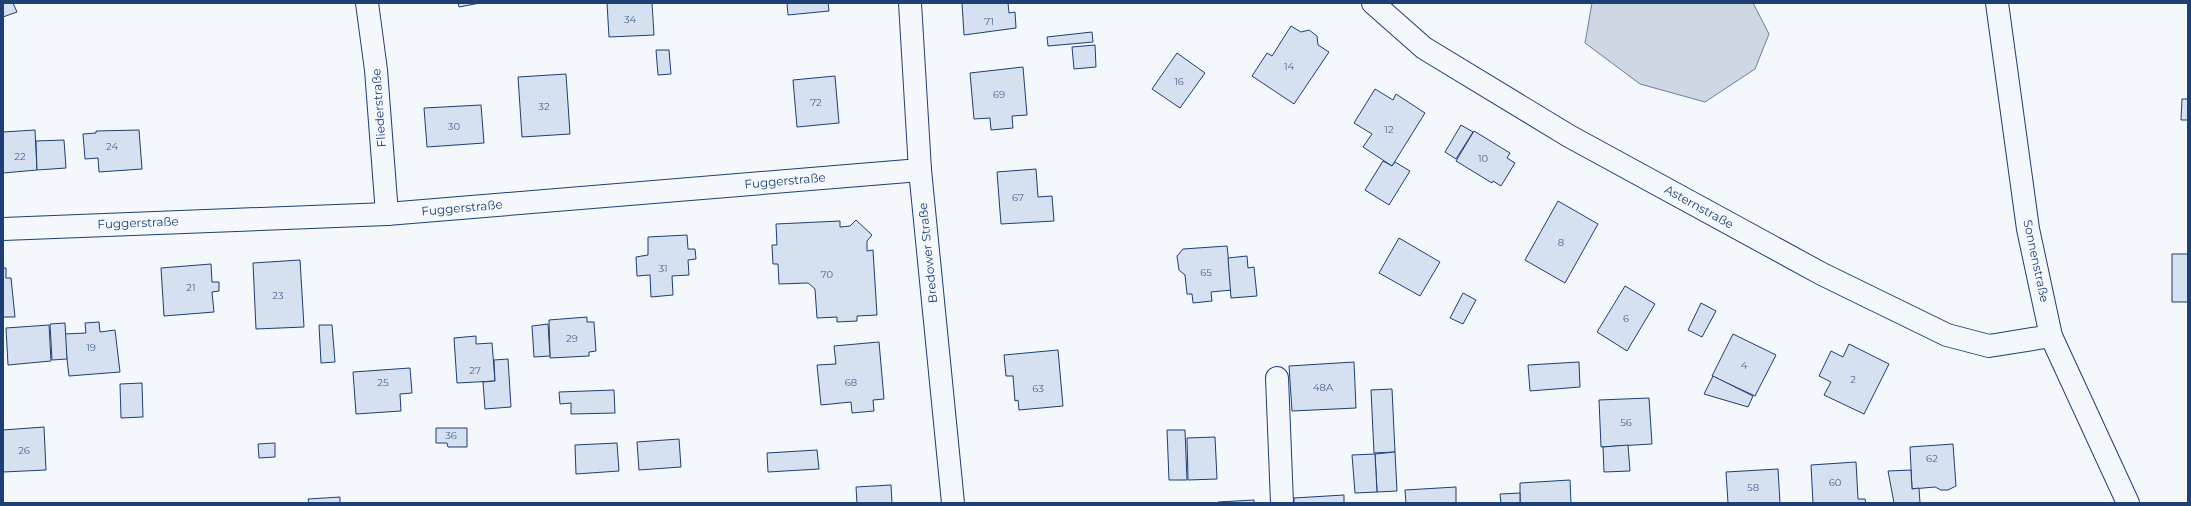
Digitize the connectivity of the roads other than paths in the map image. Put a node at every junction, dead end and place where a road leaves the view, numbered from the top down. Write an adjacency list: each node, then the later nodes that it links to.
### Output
1 (367, 3): 6 (street, Fliederstraße)
2 (910, 3): 5 (street, Bredower Straße)
3 (1373, 3): 8 (street, Asternstraße)
4 (1997, 3): 8 (street, Sonnenstraße)
5 (920, 170): 6 (street, Fuggerstraße); 10 (street, Bredower Straße)
6 (387, 214): 7 (street, Fuggerstraße)
7 (3, 229)
8 (2051, 336): 12 (street, Sonnenstraße)
9 (1277, 378): 11 (street)
10 (953, 503)
11 (1282, 503)
12 (2128, 503)

